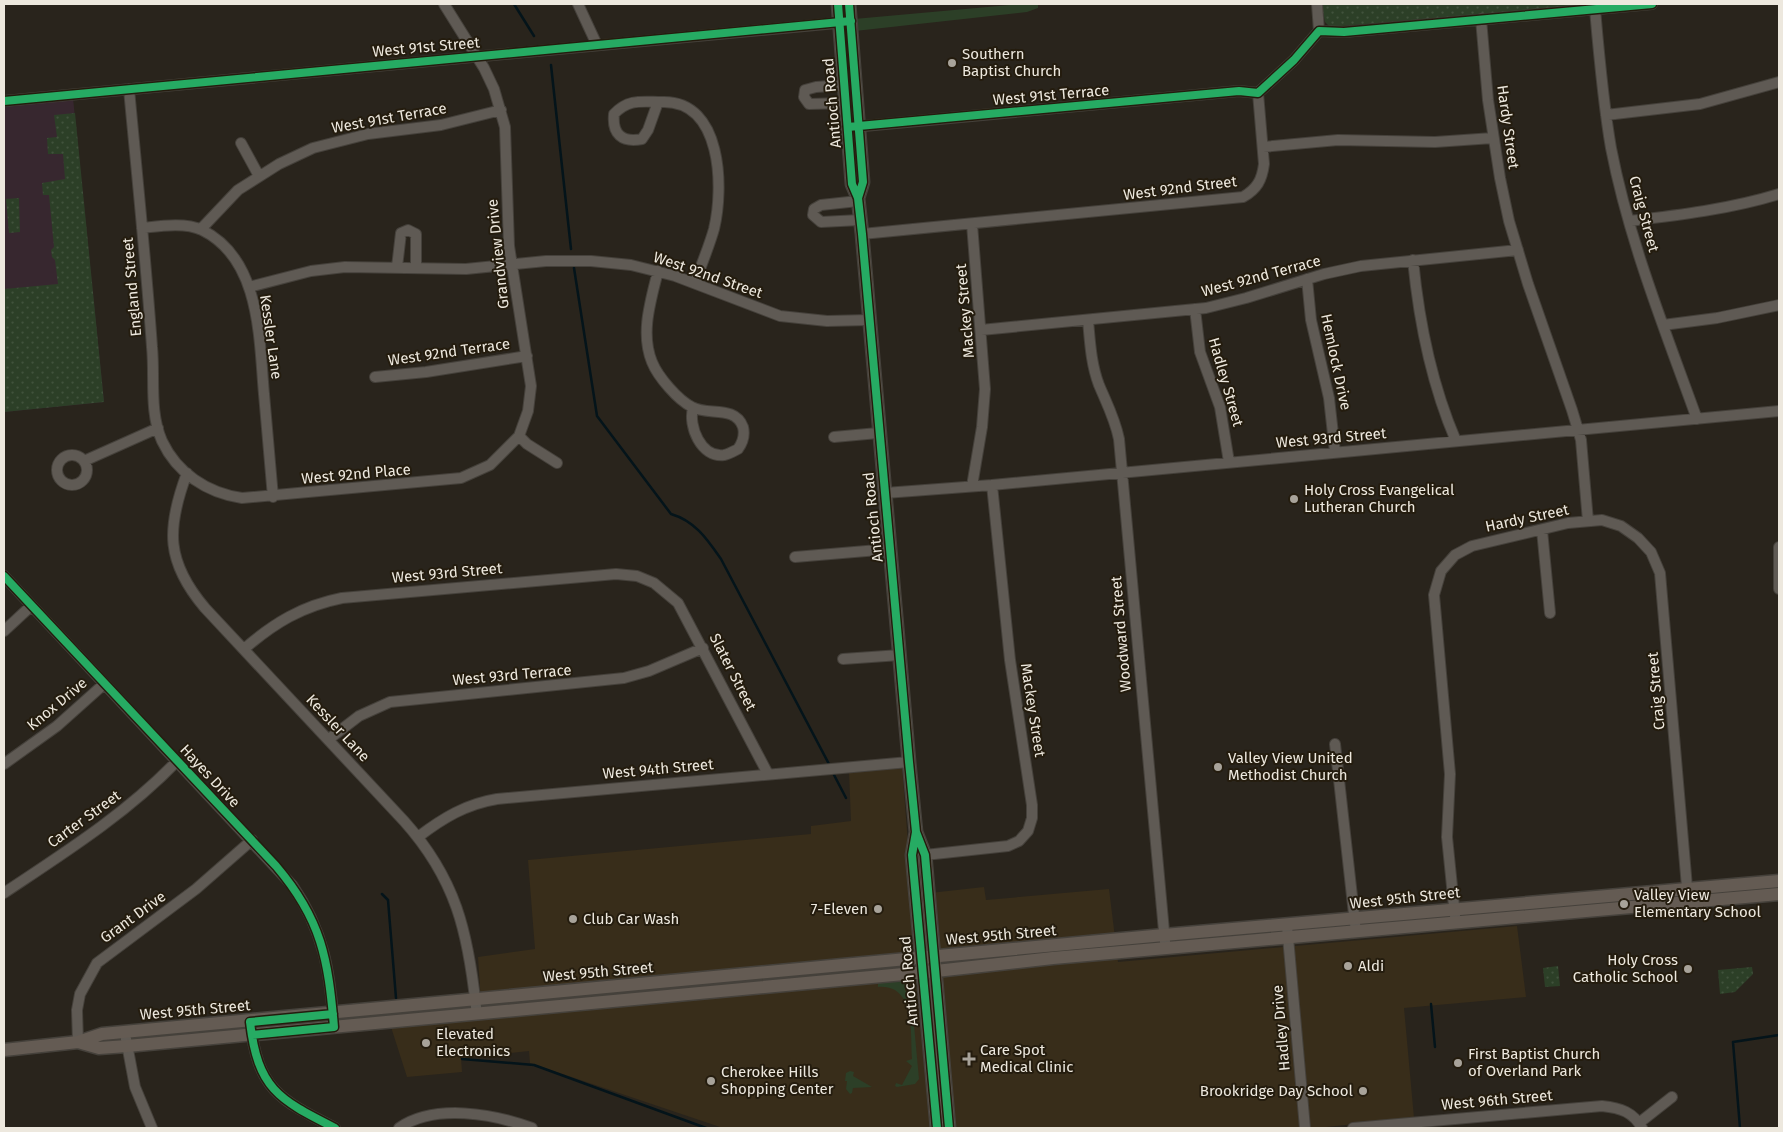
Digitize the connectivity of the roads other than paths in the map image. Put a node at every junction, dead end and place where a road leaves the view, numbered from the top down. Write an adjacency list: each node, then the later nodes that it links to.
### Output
1 (444, 4): 12 (street, Grandview Drive)
2 (578, 4): 11 (street)
3 (838, 4): 9 (main road, Antioch Road)
4 (849, 4): 9 (main road, Antioch Road)
5 (1317, 4): 10 (street)
6 (1652, 4): 7 (street)
7 (1595, 9): 8 (street); 21 (street, Craig Street)
8 (1481, 19): 10 (street); 23 (street, Hardy Street)
9 (845, 22): 11 (street, West 91st Street); 14 (main road, Antioch Road); 22 (main road, Antioch Road)
10 (1318, 30): 16 (street)
11 (597, 45): 12 (street, West 91st Street)
12 (477, 56): 15 (street, West 91st Street); 20 (street, Grandview Drive)
13 (1779, 82): 21 (street)
14 (844, 84): 19 (main road, Antioch Road); 19 (street, Antioch Road)
15 (129, 89): 17 (street, West 91st Street); 32 (street, England Street)
16 (1258, 93): 22 (street, West 91st Terrace); 25 (street)
17 (4, 101)
18 (658, 102): 18 (street); 42 (street)
19 (846, 103): 22 (main road, Antioch Road)
20 (500, 110): 26 (street, West 91st Terrace); 37 (street, Grandview Drive)
21 (1606, 115): 30 (street, Craig Street)
22 (854, 127): 28 (main road, Antioch Road)
23 (1494, 138): 25 (street); 35 (street, Hardy Street)
24 (241, 143): 26 (street)
25 (1263, 147): 31 (street, West 92nd Street)
26 (259, 176): 33 (street, West 91st Terrace)
27 (1779, 194): 30 (street)
28 (858, 200): 29 (main road, Antioch Road); 29 (street)
29 (860, 220): 34 (main road, Antioch Road)
30 (1629, 221): 48 (street, Craig Street)
31 (972, 224): 34 (street, West 92nd Street); 49 (street, Mackey Street)
32 (142, 228): 33 (street, Kessler Lane); 55 (street, England Street)
33 (201, 229): 43 (street, Kessler Lane)
34 (862, 234): 46 (main road, Antioch Road)
35 (1518, 250): 36 (street, West 92nd Terrace); 56 (street, Hardy Street)
36 (1413, 260): 41 (street, West 92nd Terrace); 60 (street)
37 (512, 264): 39 (street, West 92nd Street); 40 (street, West 92nd Street); 50 (street, Grandview Drive)
38 (397, 267): 39 (street, West 92nd Street); 39 (street); 43 (street, West 92nd Street)
39 (416, 268)
40 (658, 272): 42 (street, West 92nd Street); 52 (street)
41 (1307, 279): 45 (street, West 92nd Terrace); 61 (street, Hemlock Drive)
42 (694, 283): 46 (street, West 92nd Street)
43 (249, 287): 70 (street, Kessler Lane)
44 (1779, 305): 48 (street)
45 (1195, 309): 47 (street, West 92nd Terrace); 63 (street, Hadley Street)
46 (869, 320): 57 (main road, Antioch Road)
47 (1088, 320): 49 (street, West 92nd Terrace); 65 (street, Woodward Street)
48 (1663, 325): 54 (street, Craig Street)
49 (981, 330): 68 (street, Mackey Street)
50 (527, 356): 51 (street, West 92nd Terrace); 58 (street, Grandview Drive)
51 (375, 377)
52 (693, 408): 52 (street)
53 (1779, 412): 54 (street, West 93rd Street)
54 (1697, 419): 56 (street, West 93rd Street)
55 (158, 428): 62 (street); 66 (street, England Street)
56 (1578, 430): 60 (street, West 93rd Street); 71 (street, Hardy Street)
57 (878, 433): 59 (street); 69 (main road, Antioch Road)
58 (519, 436): 64 (street); 70 (street, West 92nd Place)
59 (834, 437)
60 (1456, 440): 61 (street, West 93rd Street)
61 (1335, 452): 63 (street, West 93rd Street)
62 (84, 461)
63 (1229, 462): 65 (street, West 93rd Street)
64 (557, 463)
65 (1122, 472): 67 (street, West 93rd Street); 108 (street, Woodward Street)
66 (187, 474): 70 (street, West 92nd Place); 83 (street, Kessler Lane)
67 (992, 485): 68 (street, West 93rd Street); 96 (street, Mackey Street)
68 (972, 486): 69 (street, West 93rd Street)
69 (885, 493): 74 (main road, Antioch Road)
70 (273, 496)
71 (1588, 522): 72 (street, Hardy Street); 99 (street, Craig Street)
72 (1542, 530): 80 (street); 104 (street, Hardy Street)
73 (1779, 547): 78 (street)
74 (890, 549): 75 (street); 84 (main road, Antioch Road)
75 (795, 557)
76 (4, 576): 79 (street, Hayes Drive)
77 (663, 588): 82 (street, Slater Street); 83 (street, West 93rd Street)
78 (1779, 589)
79 (31, 606): 81 (street); 86 (street, Hayes Drive)
80 (1550, 613)
81 (4, 631)
82 (704, 648): 87 (street, West 93rd Terrace); 92 (street, Slater Street)
83 (244, 649): 87 (street, Kessler Lane)
84 (900, 655): 85 (street); 90 (main road, Antioch Road)
85 (843, 659)
86 (104, 684): 89 (street, Hayes Drive); 91 (street, Knox Drive)
87 (328, 740): 94 (street, Kessler Lane)
88 (1335, 744): 106 (street)
89 (177, 761): 95 (street, Hayes Drive); 100 (street, Carter Street)
90 (909, 762): 92 (street, West 94th Street); 93 (main road, Antioch Road)
91 (4, 764)
92 (768, 774): 94 (street, West 94th Street)
93 (916, 832): 96 (main road, Antioch Road); 111 (main road, Antioch Road)
94 (418, 837): 114 (street, Kessler Lane)
95 (252, 840): 115 (street, Hayes Drive); 121 (street, Grant Drive)
96 (925, 855): 110 (main road, Antioch Road)
97 (1779, 881): 98 (main road, West 95th Street)
98 (1754, 882): 99 (main road, West 95th Street); 102 (main road)
99 (1687, 888): 103 (street, Craig Street); 104 (main road, West 95th Street)
100 (4, 893)
101 (1779, 894): 102 (main road, West 95th Street)
102 (1756, 896): 103 (main road, West 95th Street)
103 (1696, 902): 105 (main road, West 95th Street)
104 (1454, 909): 105 (street, Hardy Street); 106 (main road, West 95th Street)
105 (1456, 923): 106 (main road, West 95th Street)
106 (1355, 926): 107 (main road, West 95th Street)
107 (1287, 932): 108 (main road, West 95th Street); 109 (main road, West 95th Street); 133 (street, Hadley Drive)
108 (1164, 935): 109 (street, Woodward Street); 110 (main road, West 95th Street)
109 (1166, 949): 112 (main road, West 95th Street)
110 (935, 957): 111 (main road, West 95th Street); 112 (main road, Antioch Road)
111 (921, 958): 113 (main road, Antioch Road); 114 (main road, West 95th Street)
112 (936, 971): 113 (main road, West 95th Street); 132 (main road, Antioch Road)
113 (922, 972): 116 (main road, West 95th Street); 131 (main road, Antioch Road)
114 (475, 1000): 115 (main road, West 95th Street); 116 (street, Kessler Lane)
115 (333, 1014): 117 (main road, West 95th Street); 118 (street, Hayes Drive)
116 (476, 1014): 118 (main road, West 95th Street)
117 (250, 1022): 119 (main road, West 95th Street); 120 (street)
118 (334, 1027): 120 (main road, West 95th Street)
119 (124, 1033): 121 (main road, West 95th Street); 122 (street)
120 (252, 1035): 122 (main road, West 95th Street); 128 (street)
121 (78, 1042): 122 (main road, West 95th Street); 123 (main road, West 95th Street)
122 (128, 1046): 127 (street)
123 (4, 1050)
124 (1672, 1096): 126 (street)
125 (1417, 1125): 126 (street, West 96th Street); 134 (street, West 96th Street)
126 (1641, 1126)
127 (152, 1128)
128 (335, 1128)
129 (399, 1128): 130 (street)
130 (530, 1128)
131 (936, 1128)
132 (949, 1128)
133 (1305, 1128)
134 (1353, 1128)

